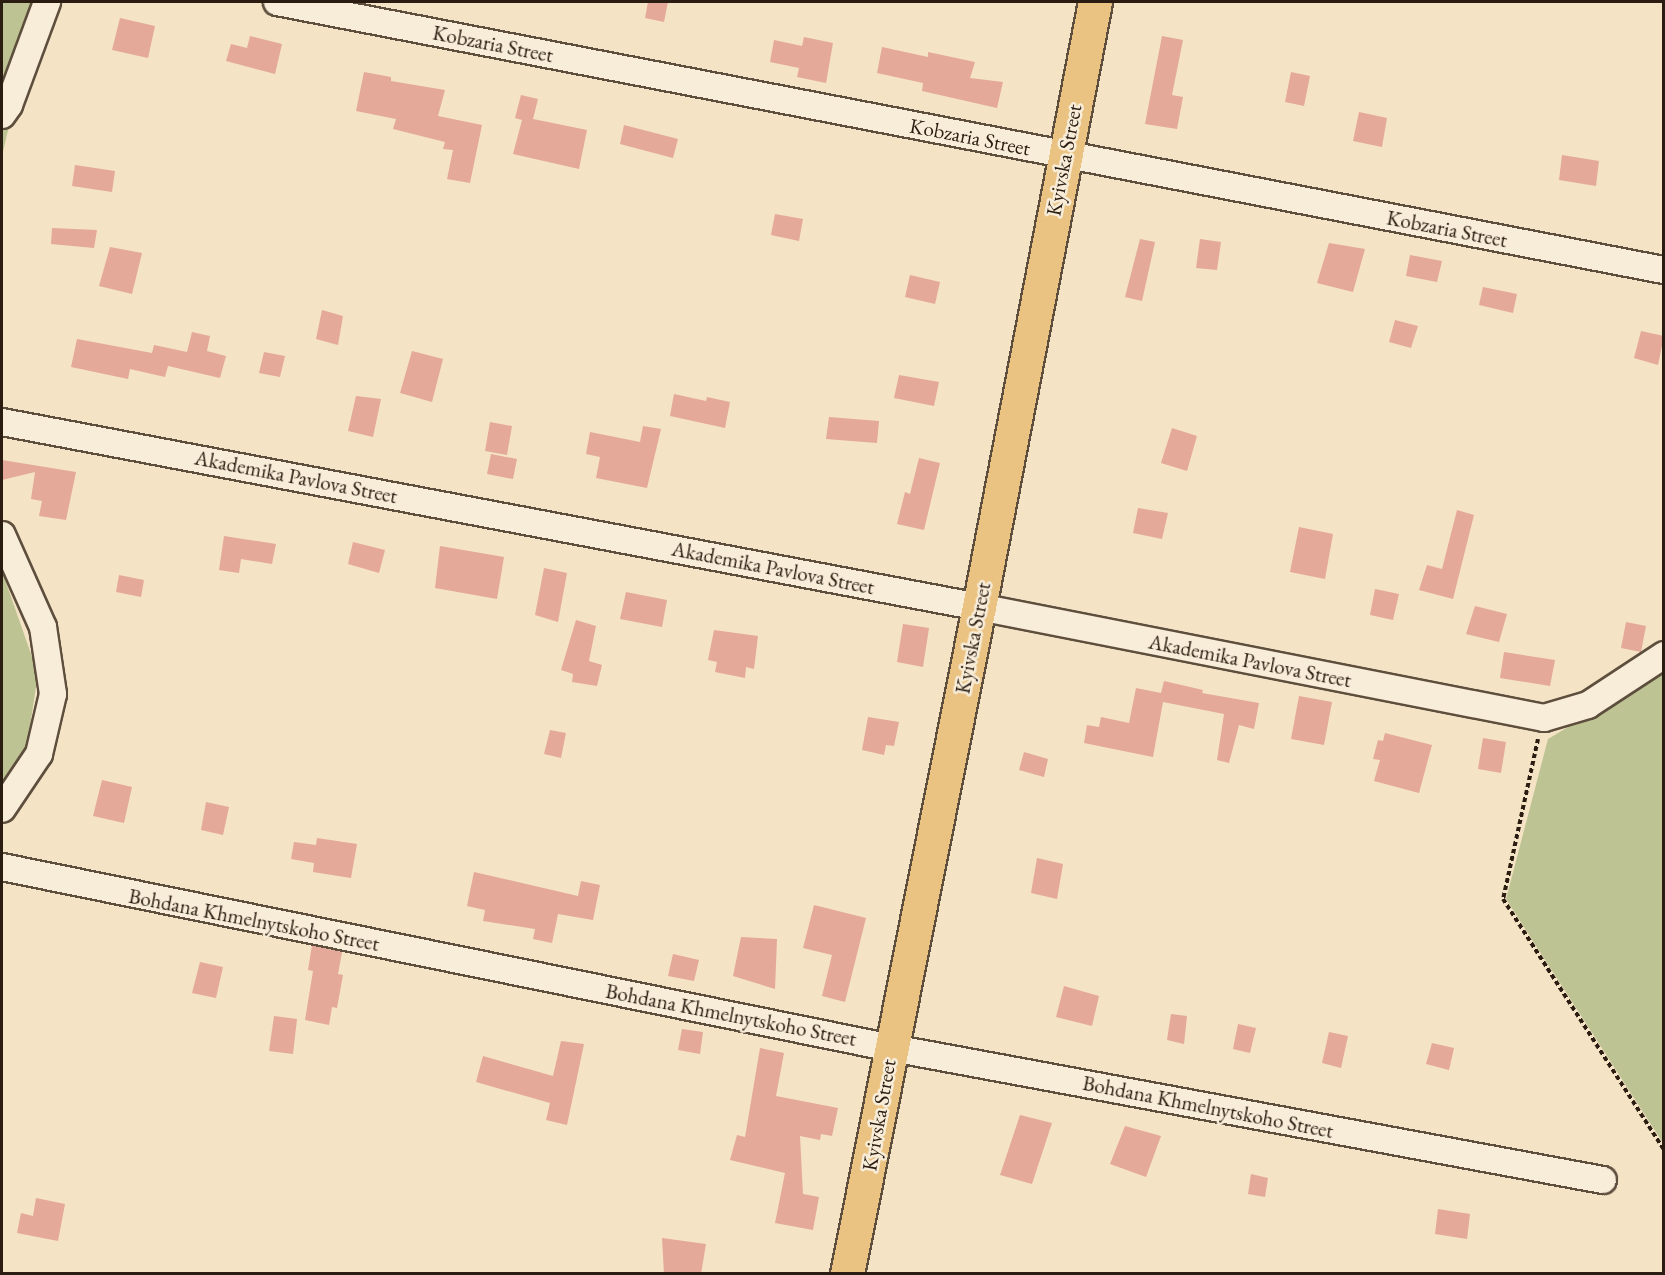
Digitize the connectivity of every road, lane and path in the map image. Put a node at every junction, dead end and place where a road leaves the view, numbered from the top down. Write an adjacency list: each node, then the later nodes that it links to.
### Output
1 (47, 2): 4 (street)
2 (277, 2): 5 (street, Kobzaria Street)
3 (1095, 2): 5 (highway, Kyivska Street)
4 (2, 116)
5 (1065, 155): 6 (street, Kobzaria Street); 9 (highway, Kyivska Street)
6 (1664, 270)
7 (2, 422): 9 (street, Akademika Pavlova Street)
8 (2, 535): 12 (street)
9 (979, 607): 11 (street, Akademika Pavlova Street); 14 (highway, Kyivska Street)
10 (1664, 655): 11 (street)
11 (1544, 718): 15 (path)
12 (2, 808)
13 (2, 867): 14 (street, Bohdana Khmelnytskoho Street)
14 (892, 1048): 16 (street, Bohdana Khmelnytskoho Street); 17 (highway, Kyivska Street)
15 (1664, 1150)
16 (1603, 1180)
17 (847, 1274)

